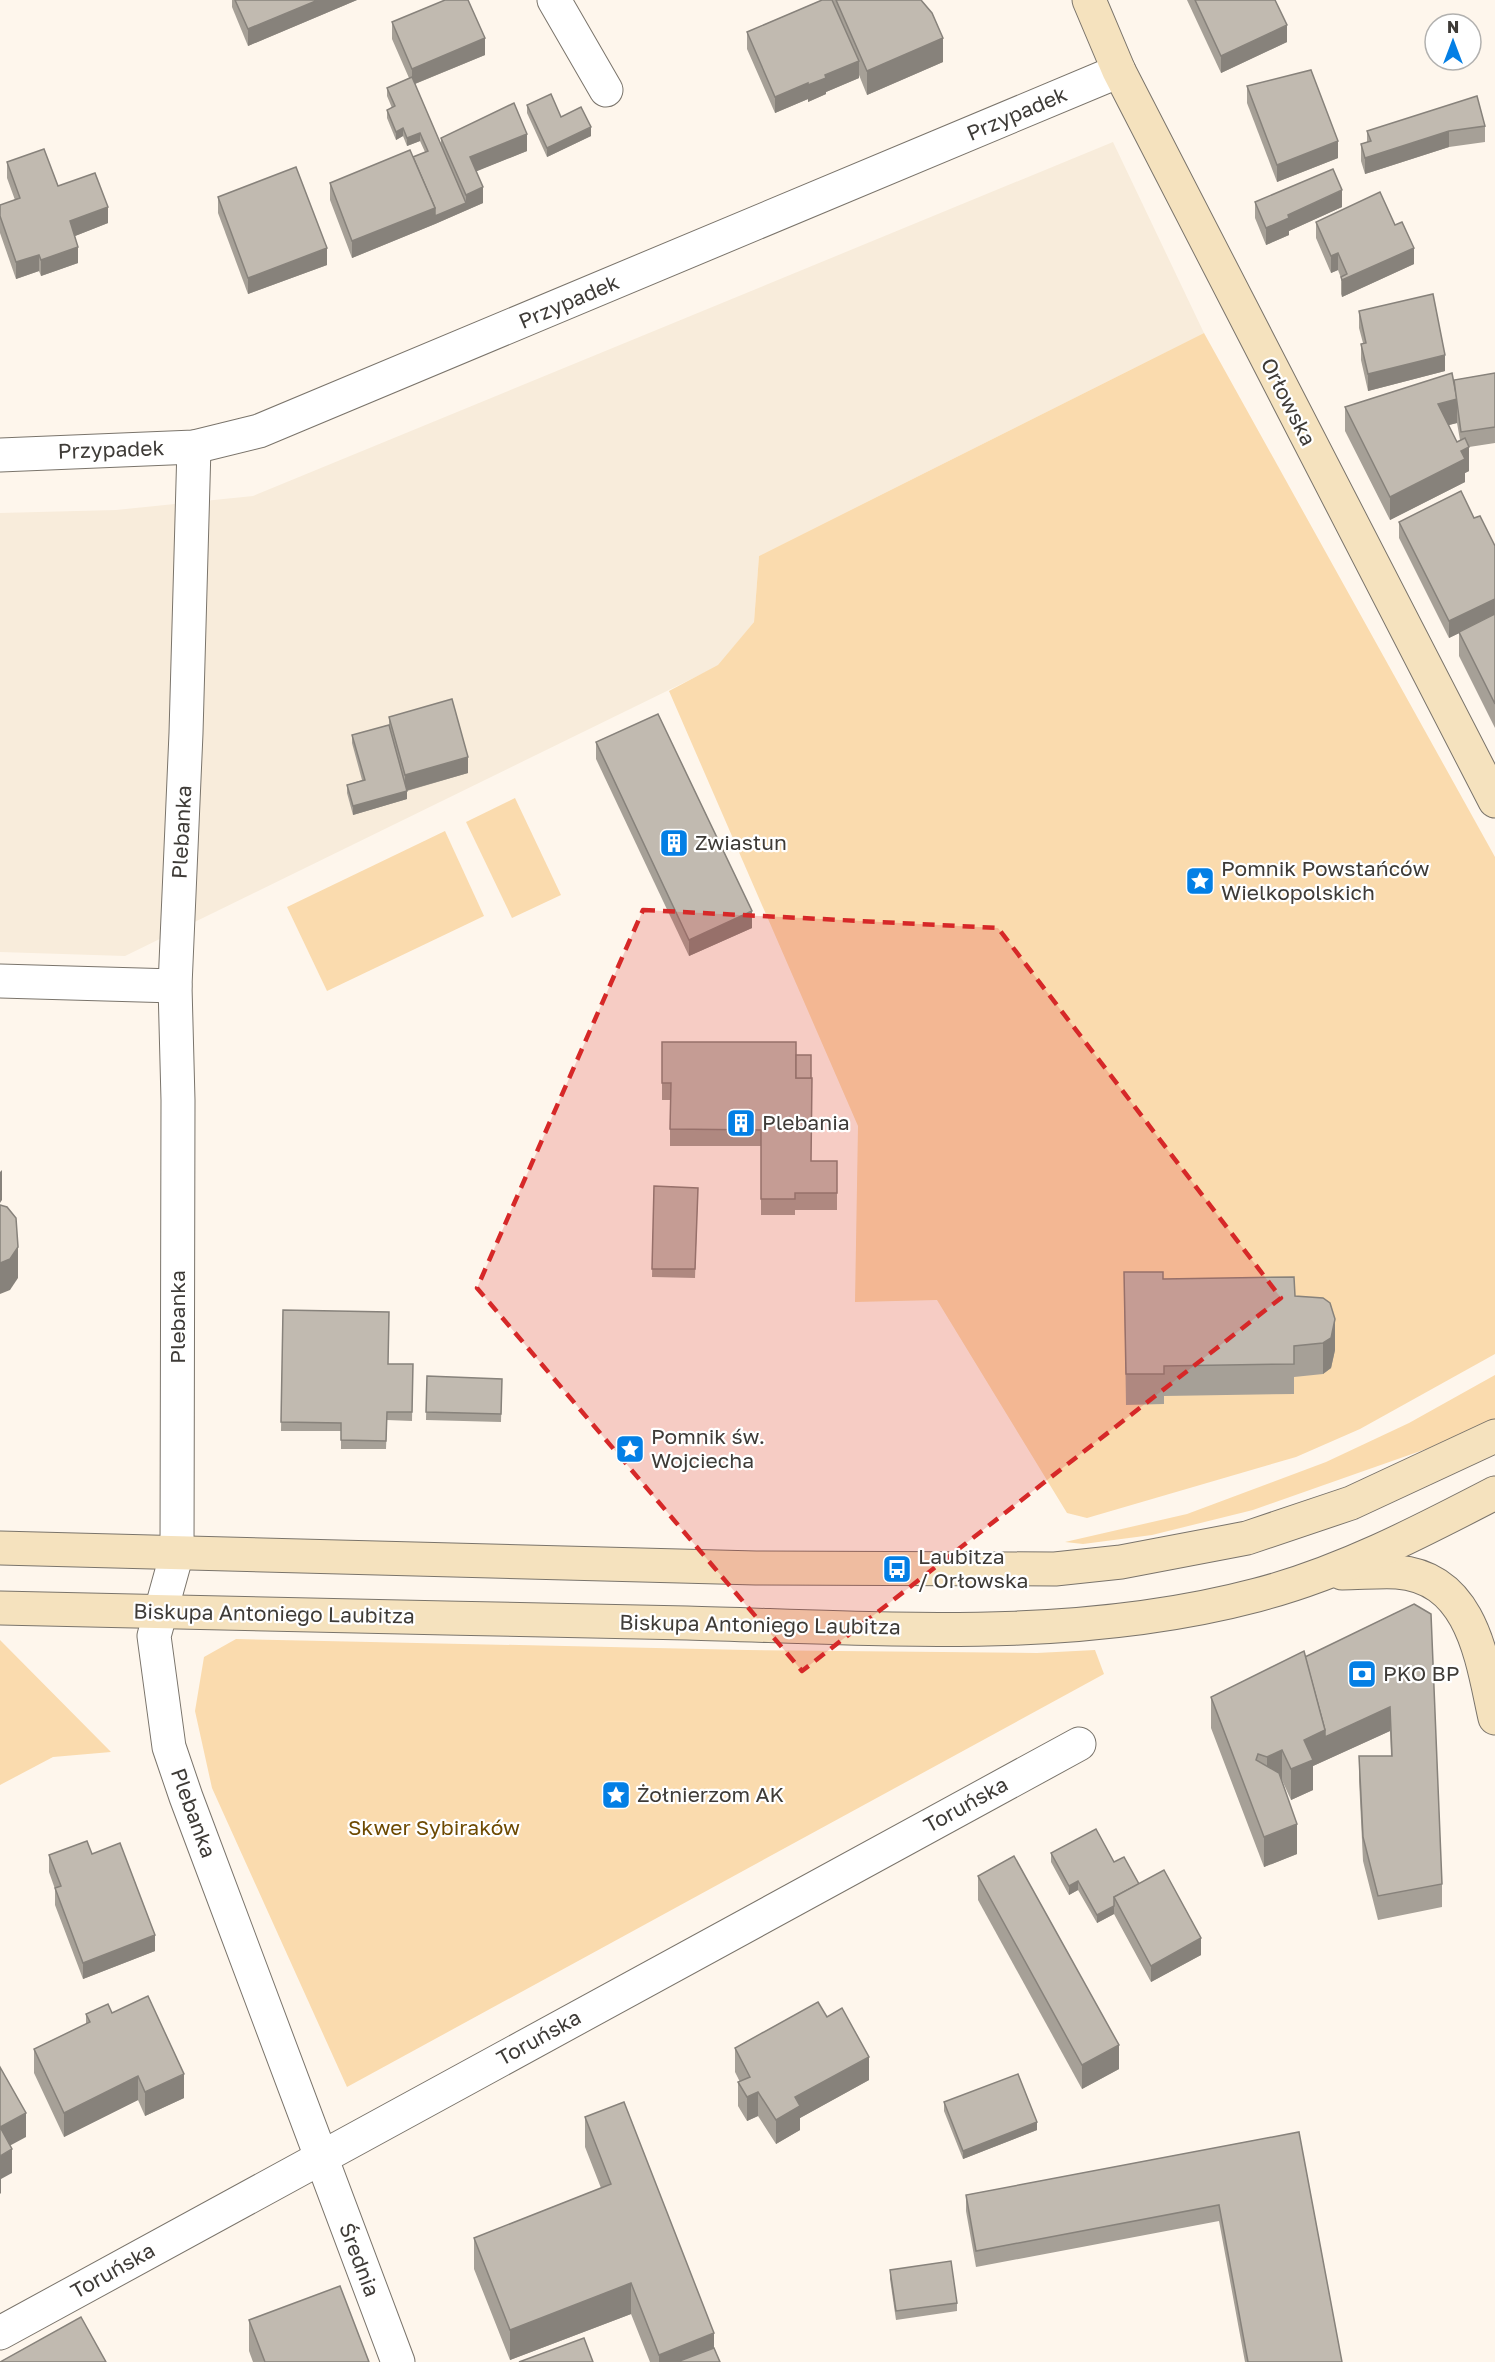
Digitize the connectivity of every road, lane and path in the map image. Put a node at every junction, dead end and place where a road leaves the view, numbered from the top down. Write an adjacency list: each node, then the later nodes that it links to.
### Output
1 (554, 0): 4 (street)
2 (1089, 0): 3 (main road, Orłowska)
3 (1119, 71): 5 (street, Przypadek); 7 (main road, Orłowska)
4 (606, 90)
5 (194, 447): 6 (street, Przypadek); 9 (street, Plebanka)
6 (0, 455)
7 (1495, 801)
8 (0, 981): 9 (street)
9 (175, 986): 13 (street, Plebanka)
10 (1495, 1436): 13 (main road)
11 (1495, 1493): 14 (main road, Biskupa Antoniego Laubitza)
12 (0, 1548): 13 (main road)
13 (177, 1553): 16 (street, Plebanka)
14 (1325, 1573): 16 (main road, Biskupa Antoniego Laubitza); 17 (main road)
15 (0, 1608): 16 (main road, Biskupa Antoniego Laubitza)
16 (159, 1612): 19 (street, Plebanka)
17 (1495, 1718)
18 (1079, 1744): 19 (street, Toruńska)
19 (321, 2157): 20 (street, Toruńska); 21 (street, Średnia)
20 (0, 2333)
21 (398, 2362)

